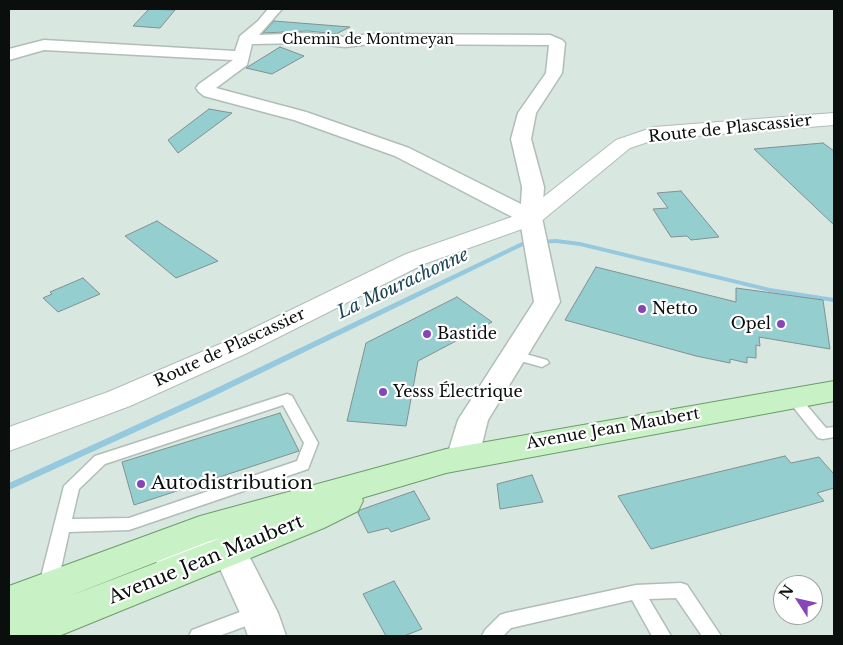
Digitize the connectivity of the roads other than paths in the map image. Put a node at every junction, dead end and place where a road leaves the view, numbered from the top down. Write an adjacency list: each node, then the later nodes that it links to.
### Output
1 (275, 9): 2 (street)
2 (243, 47): 3 (street, Chemin de Montmeyan); 5 (street); 5 (street, Chemin de Montmeyan)
3 (9, 55)
4 (834, 119): 5 (street, Route de Plascassier)
5 (536, 237): 6 (street); 11 (street, Route de Plascassier)
6 (515, 354): 7 (lane); 12 (street)
7 (542, 362)
8 (834, 390): 9 (main road, Avenue Jean Maubert)
9 (793, 398): 10 (lane); 12 (main road, Avenue Jean Maubert)
10 (834, 432)
11 (9, 439)
12 (463, 456): 13 (main road, Avenue Jean Maubert)
13 (394, 477): 15 (main road, Avenue Jean Maubert); 17 (main road, Avenue Jean Maubert)
14 (63, 526): 14 (lane); 17 (lane)
15 (229, 550): 17 (main road, Avenue Jean Maubert); 18 (street)
16 (636, 592): 20 (lane); 21 (lane); 22 (lane)
17 (27, 615)
18 (263, 625): 19 (lane)
19 (198, 636)
20 (491, 636)
21 (662, 636)
22 (712, 636)

